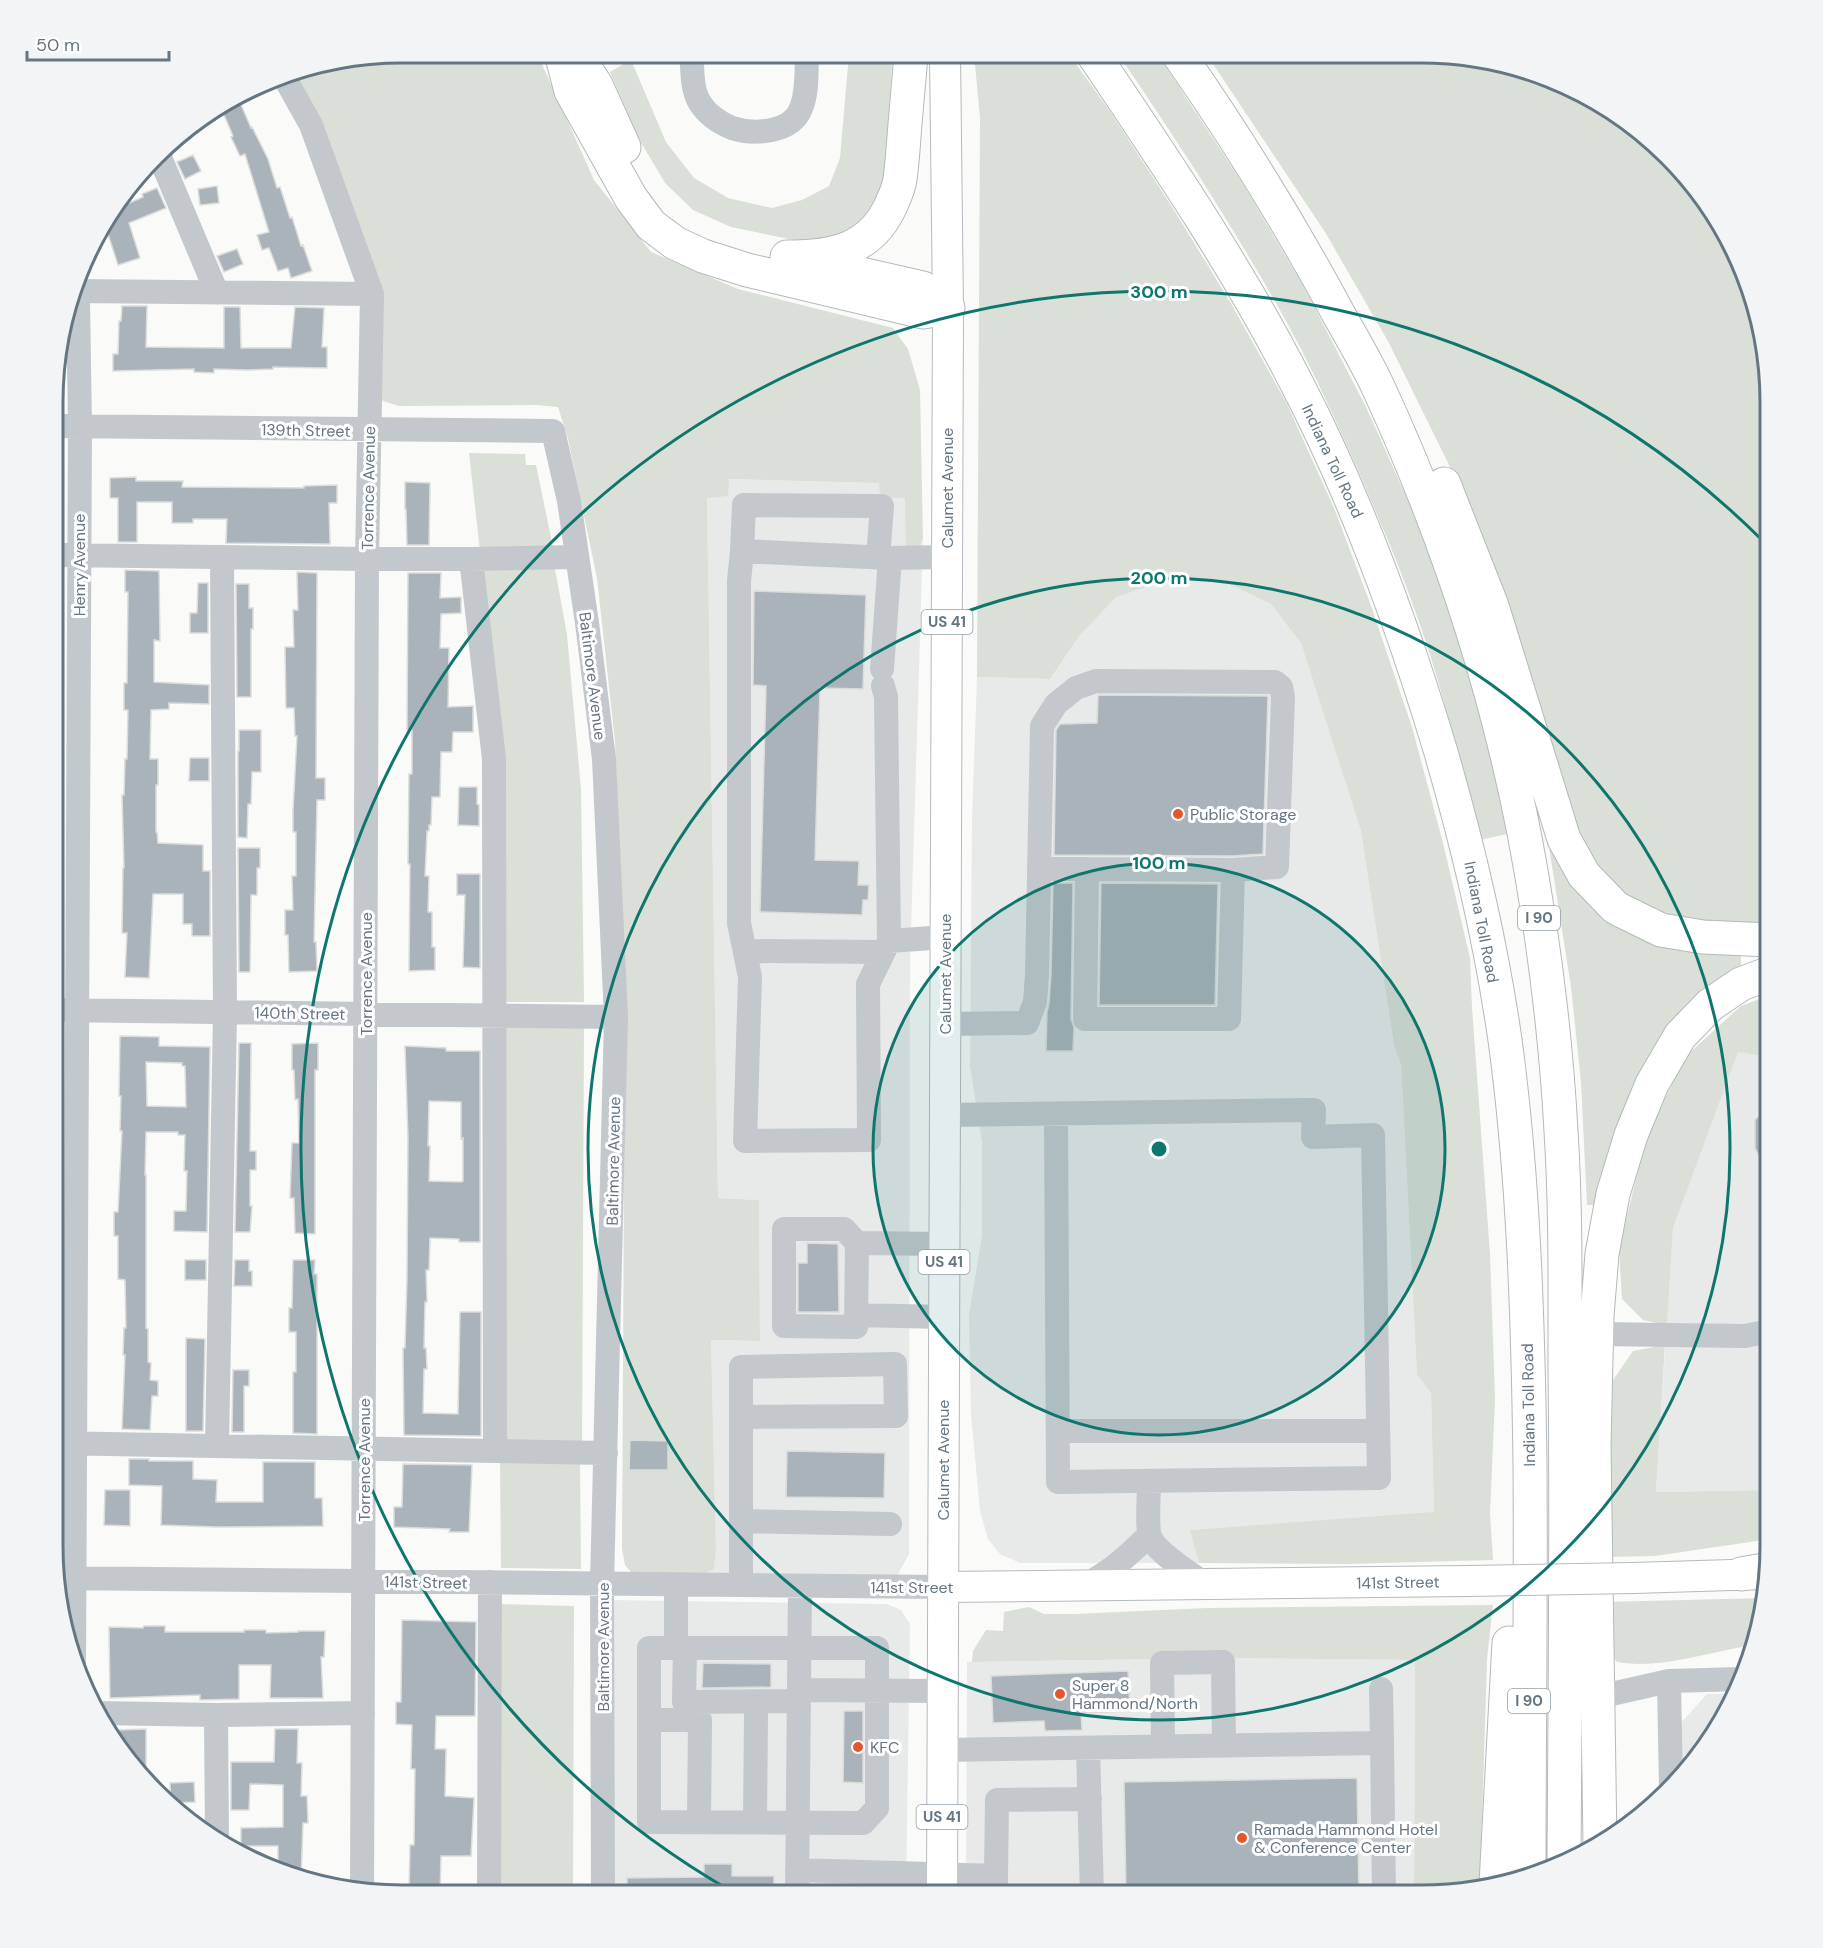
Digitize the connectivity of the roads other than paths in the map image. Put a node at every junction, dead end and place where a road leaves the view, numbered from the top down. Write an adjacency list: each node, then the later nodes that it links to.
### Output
1 (564, 63): 17 (highway)
2 (582, 63): 12 (highway)
3 (692, 63): 4 (street)
4 (806, 63)
5 (910, 63): 12 (highway)
6 (945, 63): 17 (main road, Calumet Avenue / US 41)
7 (1099, 63): 61 (highway, Indiana Toll Road / I 90)
8 (1185, 63): 11 (highway, I 90)
9 (288, 83): 15 (street, Torrence Avenue)
10 (162, 162): 14 (street)
11 (1302, 246): 33 (highway); 102 (highway, I 90)
12 (787, 257): 17 (highway)
13 (82, 291): 14 (street)
14 (217, 293): 15 (street)
15 (372, 294): 19 (street, Torrence Avenue)
16 (78, 305): 18 (street, Henry Avenue)
17 (948, 308): 26 (main road, Calumet Avenue / US 41)
18 (69, 426): 19 (street, 139th Street); 22 (street, Henry Avenue)
19 (369, 431): 20 (street, 139th Street); 27 (street, Torrence Avenue)
20 (553, 431): 23 (street, Baltimore Avenue)
21 (742, 551): 25 (street); 25 (street); 35 (street)
22 (69, 555): 24 (street); 37 (street, Henry Avenue)
23 (578, 557): 28 (street); 41 (street, Baltimore Avenue)
24 (222, 558): 27 (street); 38 (street)
25 (884, 558): 26 (street); 34 (street)
26 (947, 558): 32 (main road, Calumet Avenue / US 41)
27 (367, 559): 28 (street); 39 (street, Torrence Avenue)
28 (471, 559): 40 (street)
29 (1039, 869): 30 (street); 31 (street); 42 (street)
30 (1087, 869): 31 (street); 31 (street)
31 (1233, 870)
32 (946, 936): 34 (street); 42 (main road, Calumet Avenue / US 41)
33 (1760, 940)
34 (886, 946): 35 (street); 35 (street)
35 (745, 951)
36 (1760, 977): 50 (highway)
37 (67, 1011): 38 (street, 140th Street); 54 (street, Henry Avenue)
38 (225, 1013): 39 (street, 140th Street); 55 (street)
39 (366, 1014): 40 (street, 140th Street); 56 (street, Torrence Avenue)
40 (495, 1016): 41 (street, 140th Street); 57 (street)
41 (616, 1017): 58 (street, Baltimore Avenue)
42 (945, 1024): 44 (main road, Calumet Avenue / US 41)
43 (1056, 1113): 44 (street); 52 (street); 53 (street)
44 (945, 1115): 46 (main road, Calumet Avenue / US 41)
45 (857, 1243): 46 (street); 47 (street); 47 (street)
46 (944, 1244): 48 (main road, Calumet Avenue / US 41)
47 (857, 1315): 48 (street)
48 (944, 1317): 74 (main road, Calumet Avenue / US 41)
49 (1760, 1333): 50 (street)
50 (1597, 1334): 84 (highway)
51 (741, 1417): 51 (street); 60 (street)
52 (1058, 1431): 53 (street); 59 (street)
53 (1378, 1431): 59 (street)
54 (64, 1444): 55 (street); 65 (street, Henry Avenue)
55 (217, 1446): 56 (street)
56 (364, 1448): 57 (street); 66 (street, Torrence Avenue)
57 (495, 1451): 58 (street)
58 (606, 1453): 69 (street, Baltimore Avenue)
59 (1149, 1481): 63 (street)
60 (742, 1521): 62 (street); 71 (street)
61 (1530, 1523): 103 (highway, Indiana Toll Road / I 90); 105 (highway)
62 (890, 1524)
63 (1149, 1535): 68 (street); 72 (street)
64 (1759, 1572): 68 (main road, 141st Street, bridge)
65 (65, 1578): 66 (street, 141st Street); 75 (street, Henry Avenue)
66 (363, 1581): 67 (street, 141st Street); 86 (street, Torrence Avenue)
67 (490, 1582): 69 (street, 141st Street); 108 (street)
68 (1204, 1583): 72 (main road, 141st Street)
69 (603, 1584): 70 (street, 141st Street); 109 (street, Baltimore Avenue)
70 (676, 1585): 71 (street, 141st Street); 76 (street)
71 (741, 1585): 73 (street, 141st Street)
72 (1084, 1585): 74 (main road, 141st Street)
73 (800, 1586): 74 (street, 141st Street); 77 (street)
74 (943, 1587): 82 (main road, Calumet Avenue / US 41)
75 (67, 1593)
76 (681, 1647): 77 (street); 83 (street); 89 (street)
77 (800, 1648): 81 (street); 83 (street)
78 (1732, 1679): 79 (street)
79 (1669, 1681): 84 (street); 95 (street)
80 (1382, 1689): 90 (street)
81 (877, 1691): 82 (street); 83 (street); 99 (street)
82 (942, 1691): 94 (main road, Calumet Avenue / US 41)
83 (799, 1696): 99 (street)
84 (1598, 1696): 101 (highway)
85 (107, 1713): 87 (street)
86 (363, 1713): 87 (street); 106 (street, Torrence Avenue)
87 (216, 1715): 100 (street)
88 (756, 1716): 98 (street)
89 (649, 1720): 97 (street); 97 (street)
90 (1382, 1743): 92 (street); 113 (street)
91 (1163, 1746): 92 (street); 92 (street); 93 (street)
92 (1224, 1746)
93 (1088, 1748): 94 (street); 96 (street)
94 (942, 1750): 107 (main road, Calumet Avenue / US 41)
95 (1671, 1775)
96 (1090, 1799): 111 (street); 112 (street)
97 (699, 1822): 98 (street)
98 (755, 1822): 99 (street)
99 (798, 1822): 104 (street)
100 (217, 1830)
101 (1600, 1834)
102 (1564, 1853)
103 (1529, 1867)
104 (797, 1870): 107 (street); 110 (street)
105 (1496, 1876)
106 (362, 1882)
107 (942, 1884): 111 (street)
108 (489, 1885)
109 (603, 1885)
110 (797, 1885)
111 (996, 1885)
112 (1092, 1885)
113 (1384, 1885)

